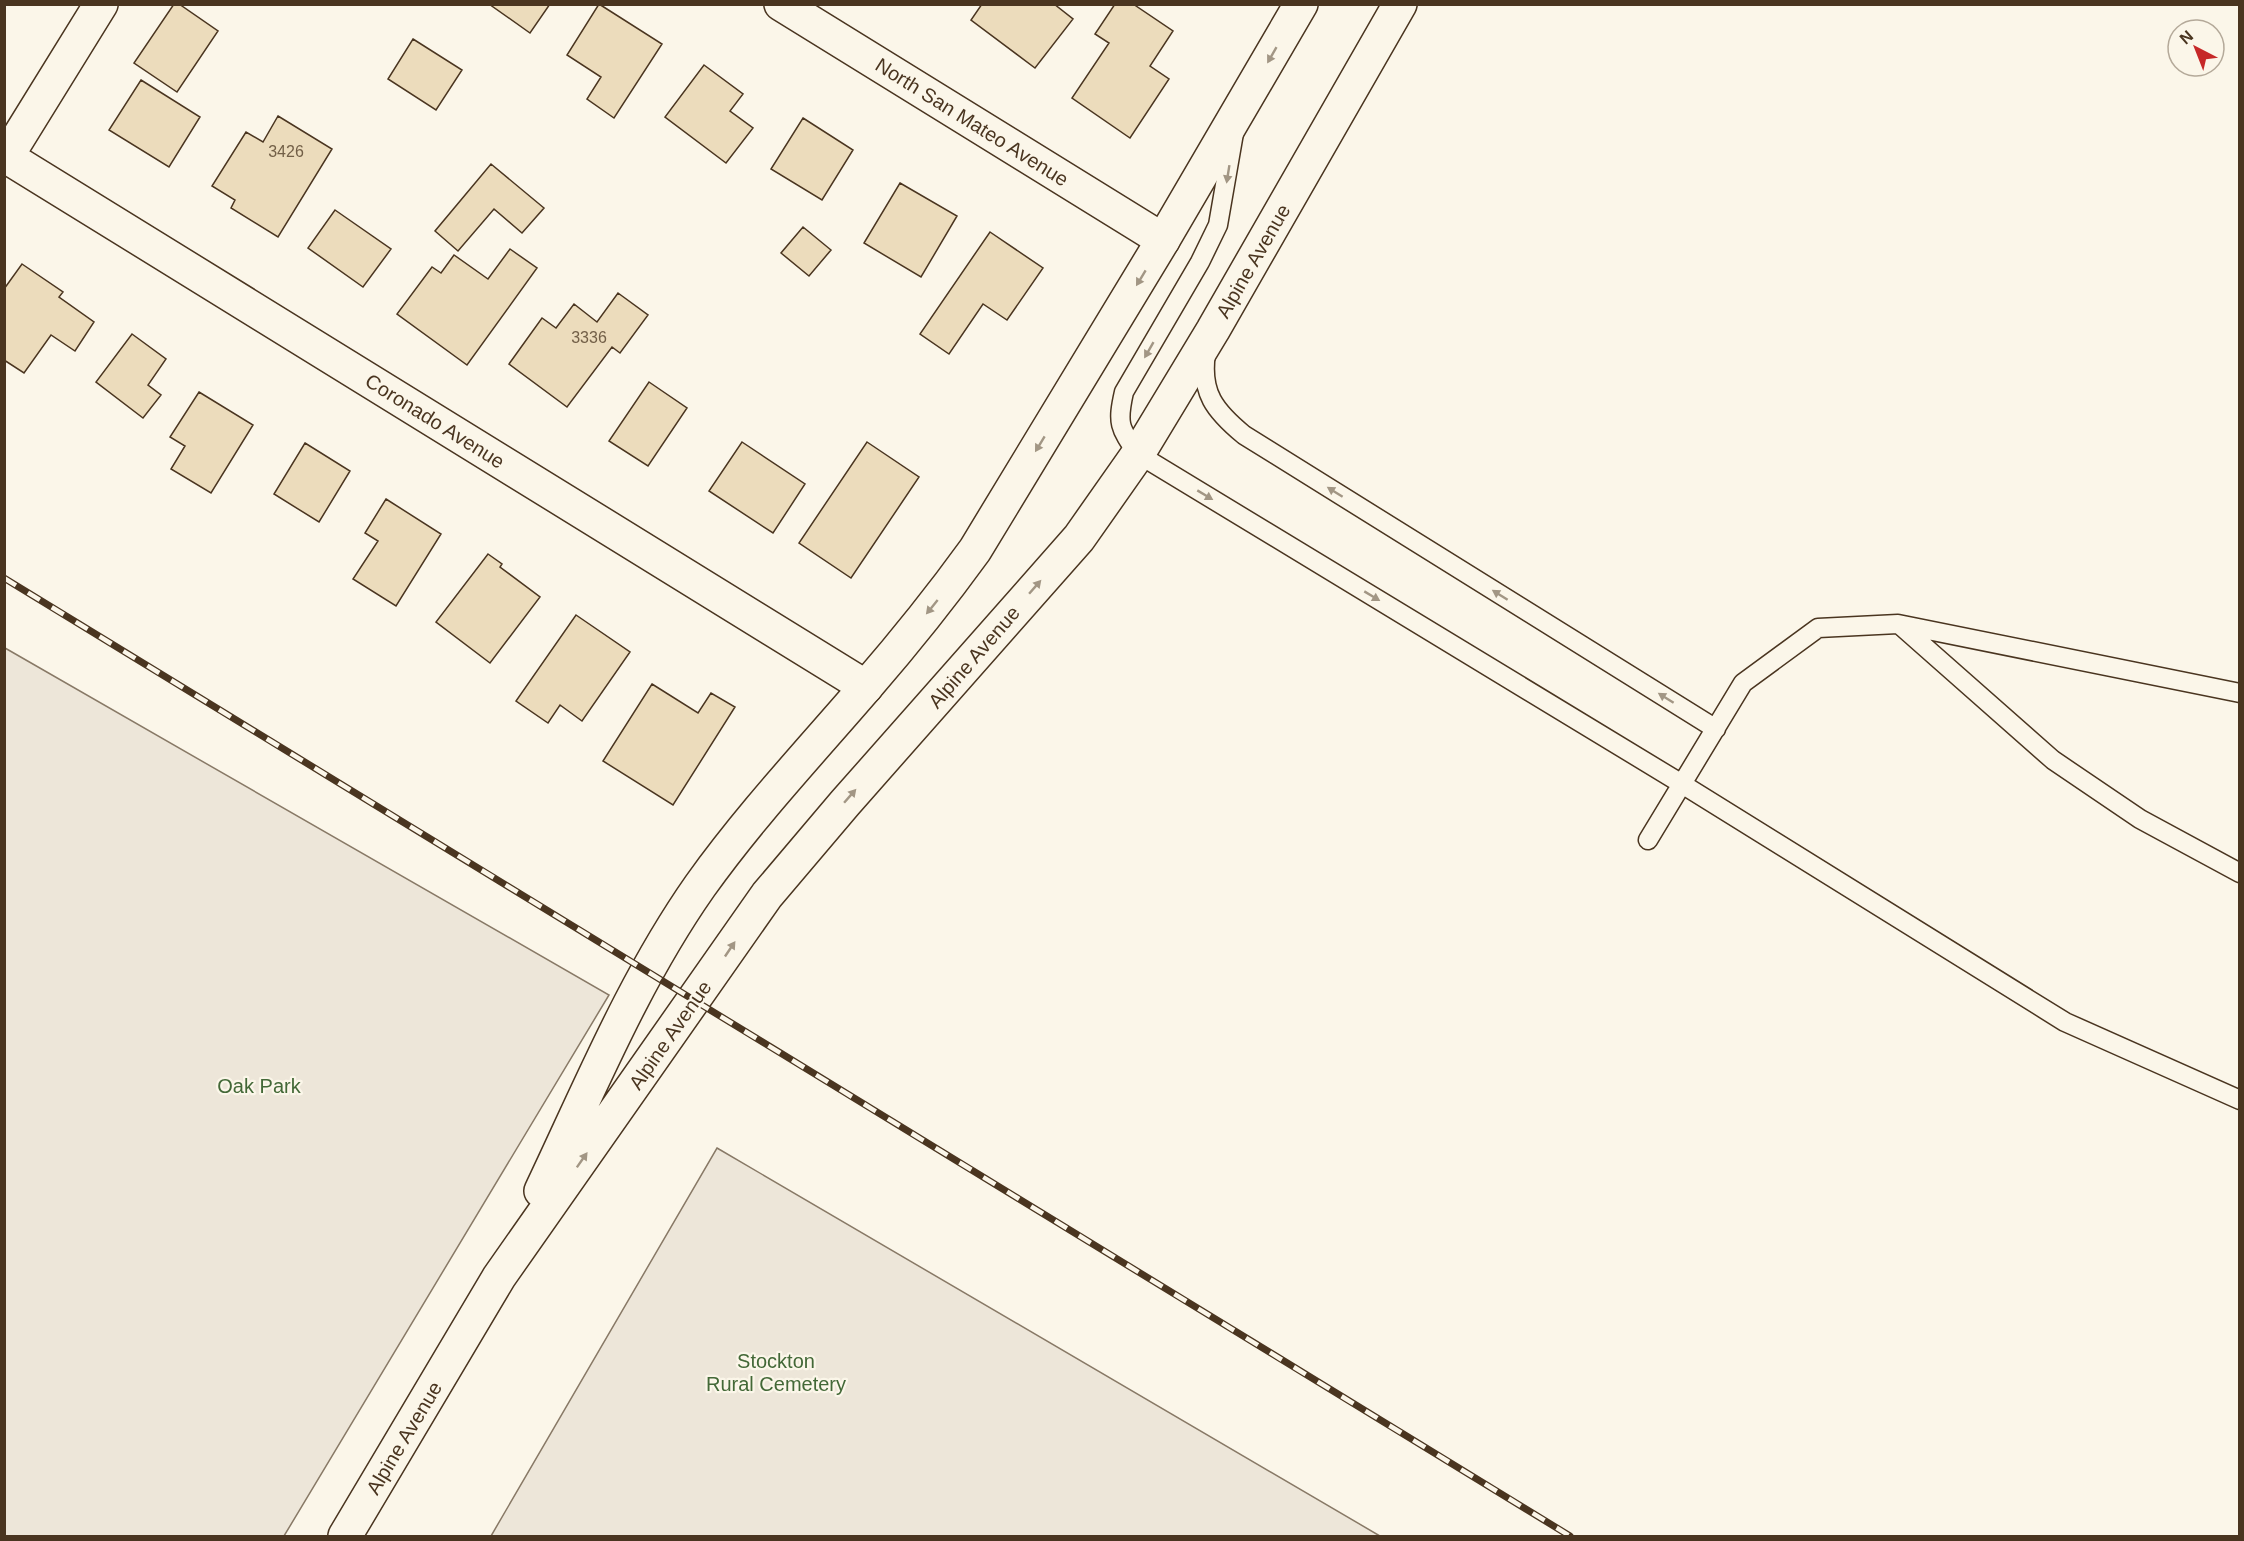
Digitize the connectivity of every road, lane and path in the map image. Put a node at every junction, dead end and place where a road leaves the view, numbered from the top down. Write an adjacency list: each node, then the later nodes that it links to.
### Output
1 (100, 4): 6 (street)
2 (781, 4): 7 (street, North San Mateo Avenue)
3 (1301, 4): 5 (street, Alpine Avenue, one-way to 5)
4 (1400, 4): 8 (street, Alpine Avenue)
5 (1236, 117): 7 (street, Alpine Avenue); 9 (lane, one-way to 9)
6 (6, 155): 11 (street, Coronado Avenue)
7 (1163, 240): 11 (street, Alpine Avenue, one-way to 11)
8 (1213, 330): 9 (street, Alpine Avenue); 13 (lane, one-way to 8)
9 (1138, 454): 14 (lane, one-way to 14); 18 (street, Alpine Avenue, one-way to 9)
10 (1898, 624): 12 (lane); 13 (lane); 16 (lane)
11 (866, 687): 18 (street, Alpine Avenue)
12 (2240, 693)
13 (1716, 729): 14 (lane)
14 (1682, 784): 15 (lane); 17 (lane)
15 (1647, 840)
16 (2240, 873)
17 (2240, 1100)
18 (500, 1277): 19 (street, Alpine Avenue)
19 (345, 1536)

